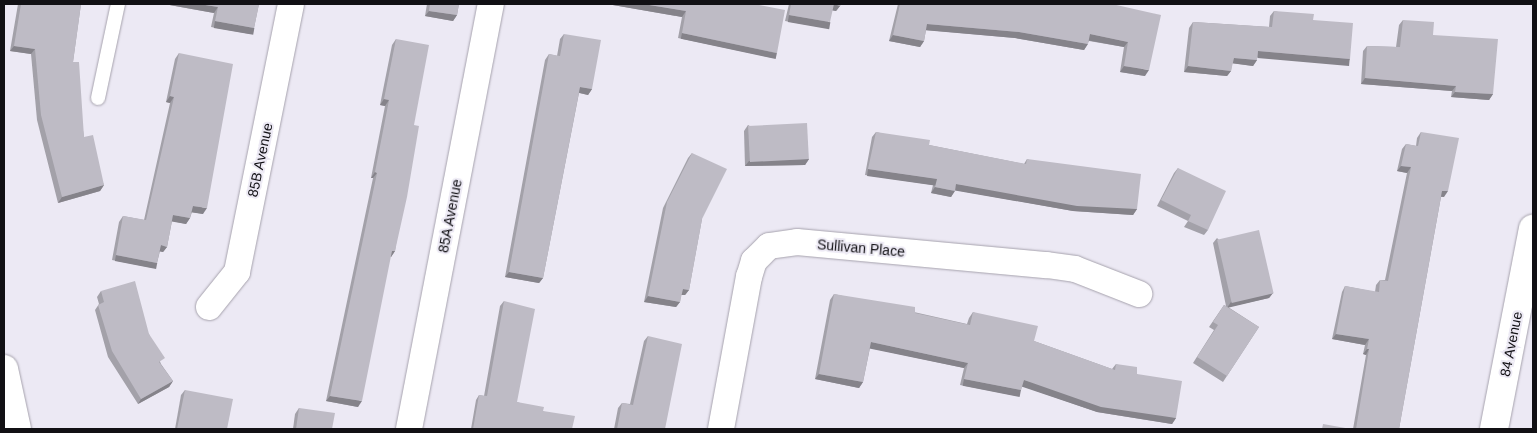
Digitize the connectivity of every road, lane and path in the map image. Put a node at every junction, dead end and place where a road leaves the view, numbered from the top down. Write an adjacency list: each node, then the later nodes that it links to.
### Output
1 (118, 4): 4 (lane)
2 (292, 4): 7 (street, 85B Avenue)
3 (491, 4): 10 (street, 85A Avenue)
4 (98, 98)
5 (1533, 230): 12 (street, 84 Avenue)
6 (1139, 294): 11 (street, Sullivan Place)
7 (209, 307)
8 (4, 369): 9 (street)
9 (17, 429)
10 (409, 429)
11 (721, 429)
12 (1494, 429)

